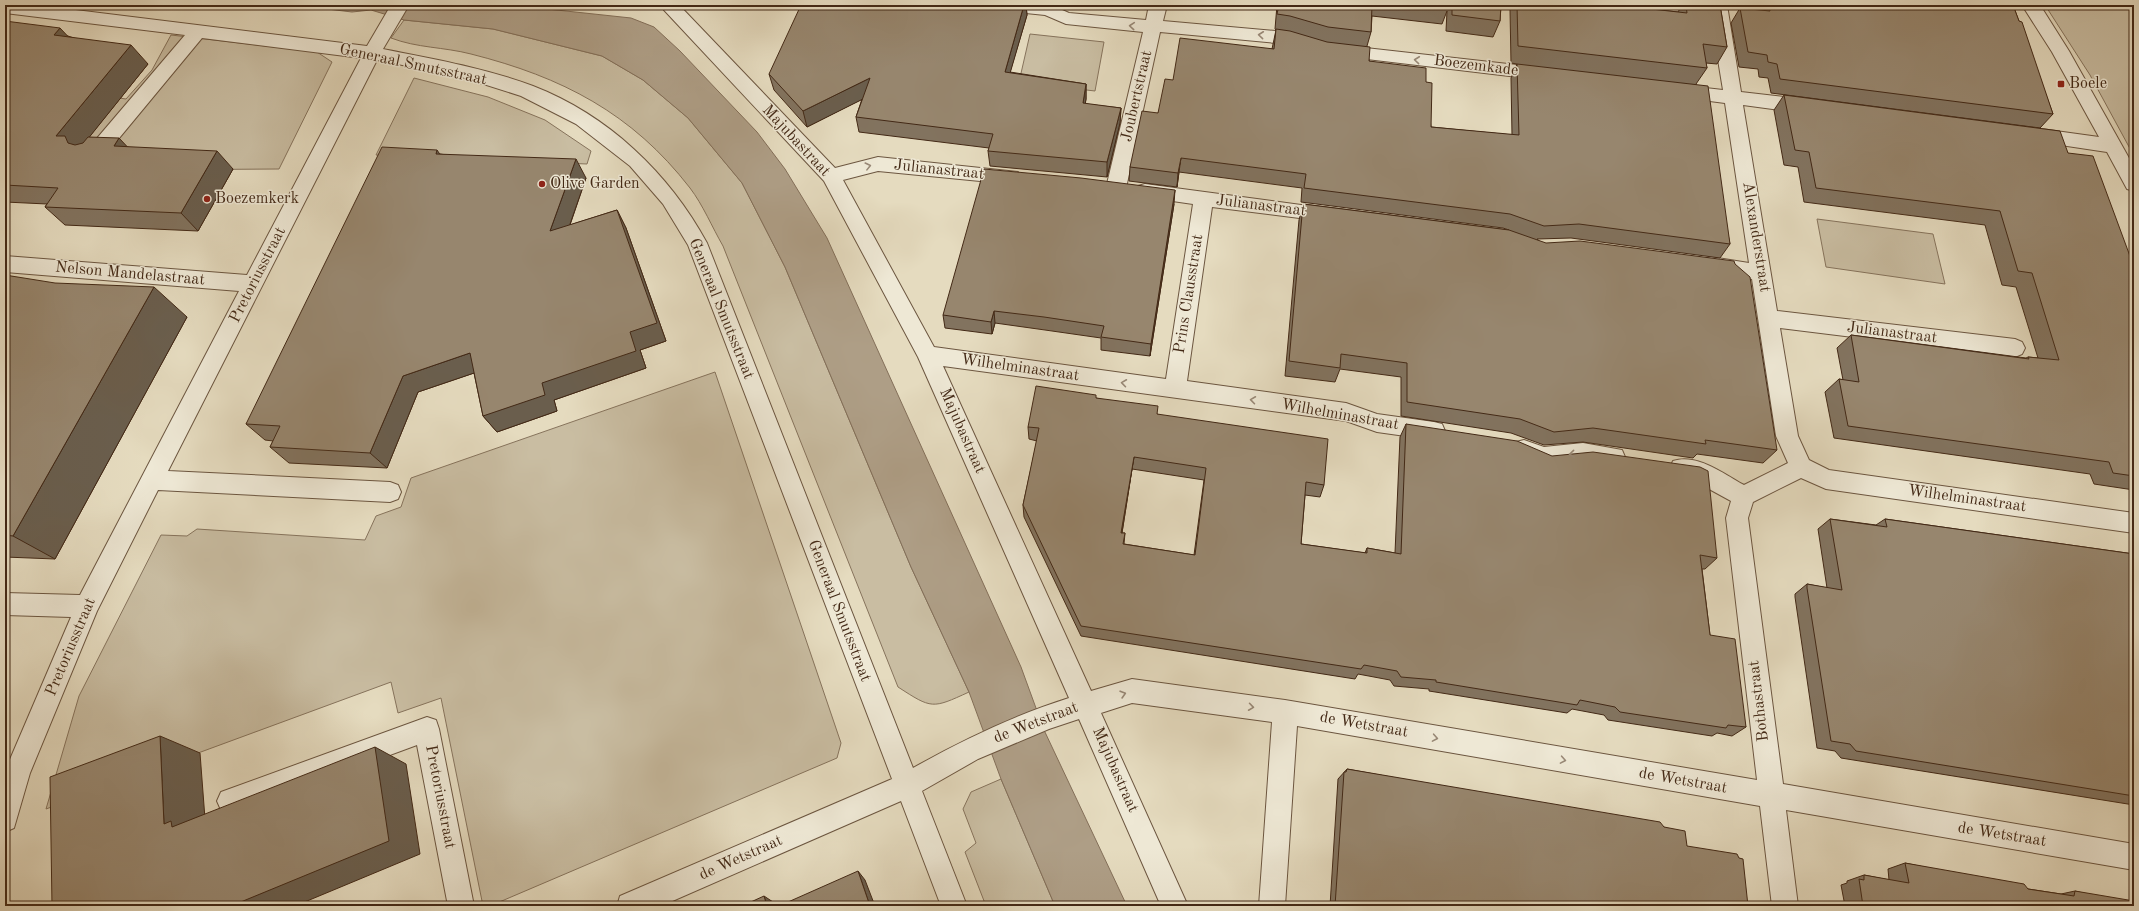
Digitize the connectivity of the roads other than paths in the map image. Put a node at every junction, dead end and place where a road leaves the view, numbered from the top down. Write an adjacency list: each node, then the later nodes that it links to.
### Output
1 (400, 5): 10 (street, Pretoriusstraat)
2 (669, 5): 18 (street, Majubastraat)
3 (1006, 5): 8 (street, Boezemkade, one-way to 3)
4 (1158, 5): 8 (street, Joubertstraat)
5 (1718, 5): 13 (street, Alexanderstraat)
6 (2031, 5): 16 (street)
7 (5, 7): 9 (street, Generaal Smutsstraat)
8 (1152, 27): 11 (street, Boezemkade, one-way to 8); 21 (street, Joubertstraat)
9 (198, 31): 10 (street, Generaal Smutsstraat); 17 (street)
10 (372, 53): 27 (street, Pretoriusstraat); 45 (street, Generaal Smutsstraat)
11 (1560, 76)
12 (1663, 89): 13 (street)
13 (1734, 97): 14 (street); 26 (street, Alexanderstraat)
14 (1829, 109)
15 (2019, 134): 16 (street)
16 (2114, 146): 20 (street)
17 (94, 155)
18 (831, 176): 19 (street, Julianastraat, one-way to 19); 30 (street, Majubastraat)
19 (1027, 178)
20 (2134, 184)
21 (1109, 187): 22 (street, Julianastraat)
22 (1204, 198): 23 (street, Julianastraat); 31 (street, Prins Clausstraat)
23 (1346, 217)
24 (1693, 263): 26 (street)
25 (5, 264): 27 (street, Nelson Mandelastraat)
26 (1761, 272): 28 (street, Alexanderstraat)
27 (254, 284): 37 (street, Pretoriusstraat)
28 (1768, 318): 29 (street, Julianastraat); 36 (street, Alexanderstraat)
29 (2015, 348)
30 (928, 356): 31 (street, Wilhelminastraat, one-way to 30); 43 (street, Majubastraat)
31 (1174, 389): 32 (street, Wilhelminastraat, one-way to 31)
32 (1456, 435)
33 (1503, 442): 34 (street, one-way to 33)
34 (1630, 460)
35 (1661, 465): 39 (street)
36 (1801, 467): 39 (street); 40 (street, Wilhelminastraat)
37 (150, 480): 38 (street); 42 (street, Pretoriusstraat)
38 (390, 492)
39 (1744, 496): 46 (street, Bothastraat)
40 (2134, 523)
41 (5, 604): 42 (street)
42 (87, 606): 48 (street, Pretoriusstraat)
43 (1085, 704): 44 (street, de Wetstraat, one-way to 44); 45 (street, de Wetstraat); 53 (street, Majubastraat)
44 (1285, 712): 46 (street, de Wetstraat, one-way to 46); 54 (street)
45 (908, 786): 51 (street, de Wetstraat); 52 (street, Generaal Smutsstraat)
46 (1770, 796): 49 (street, de Wetstraat); 55 (street, Bothastraat)
47 (230, 801): 50 (street, Pretoriusstraat)
48 (5, 819)
49 (2134, 857)
50 (462, 906)
51 (630, 906)
52 (954, 906)
53 (1175, 906)
54 (1272, 906)
55 (1785, 906)

